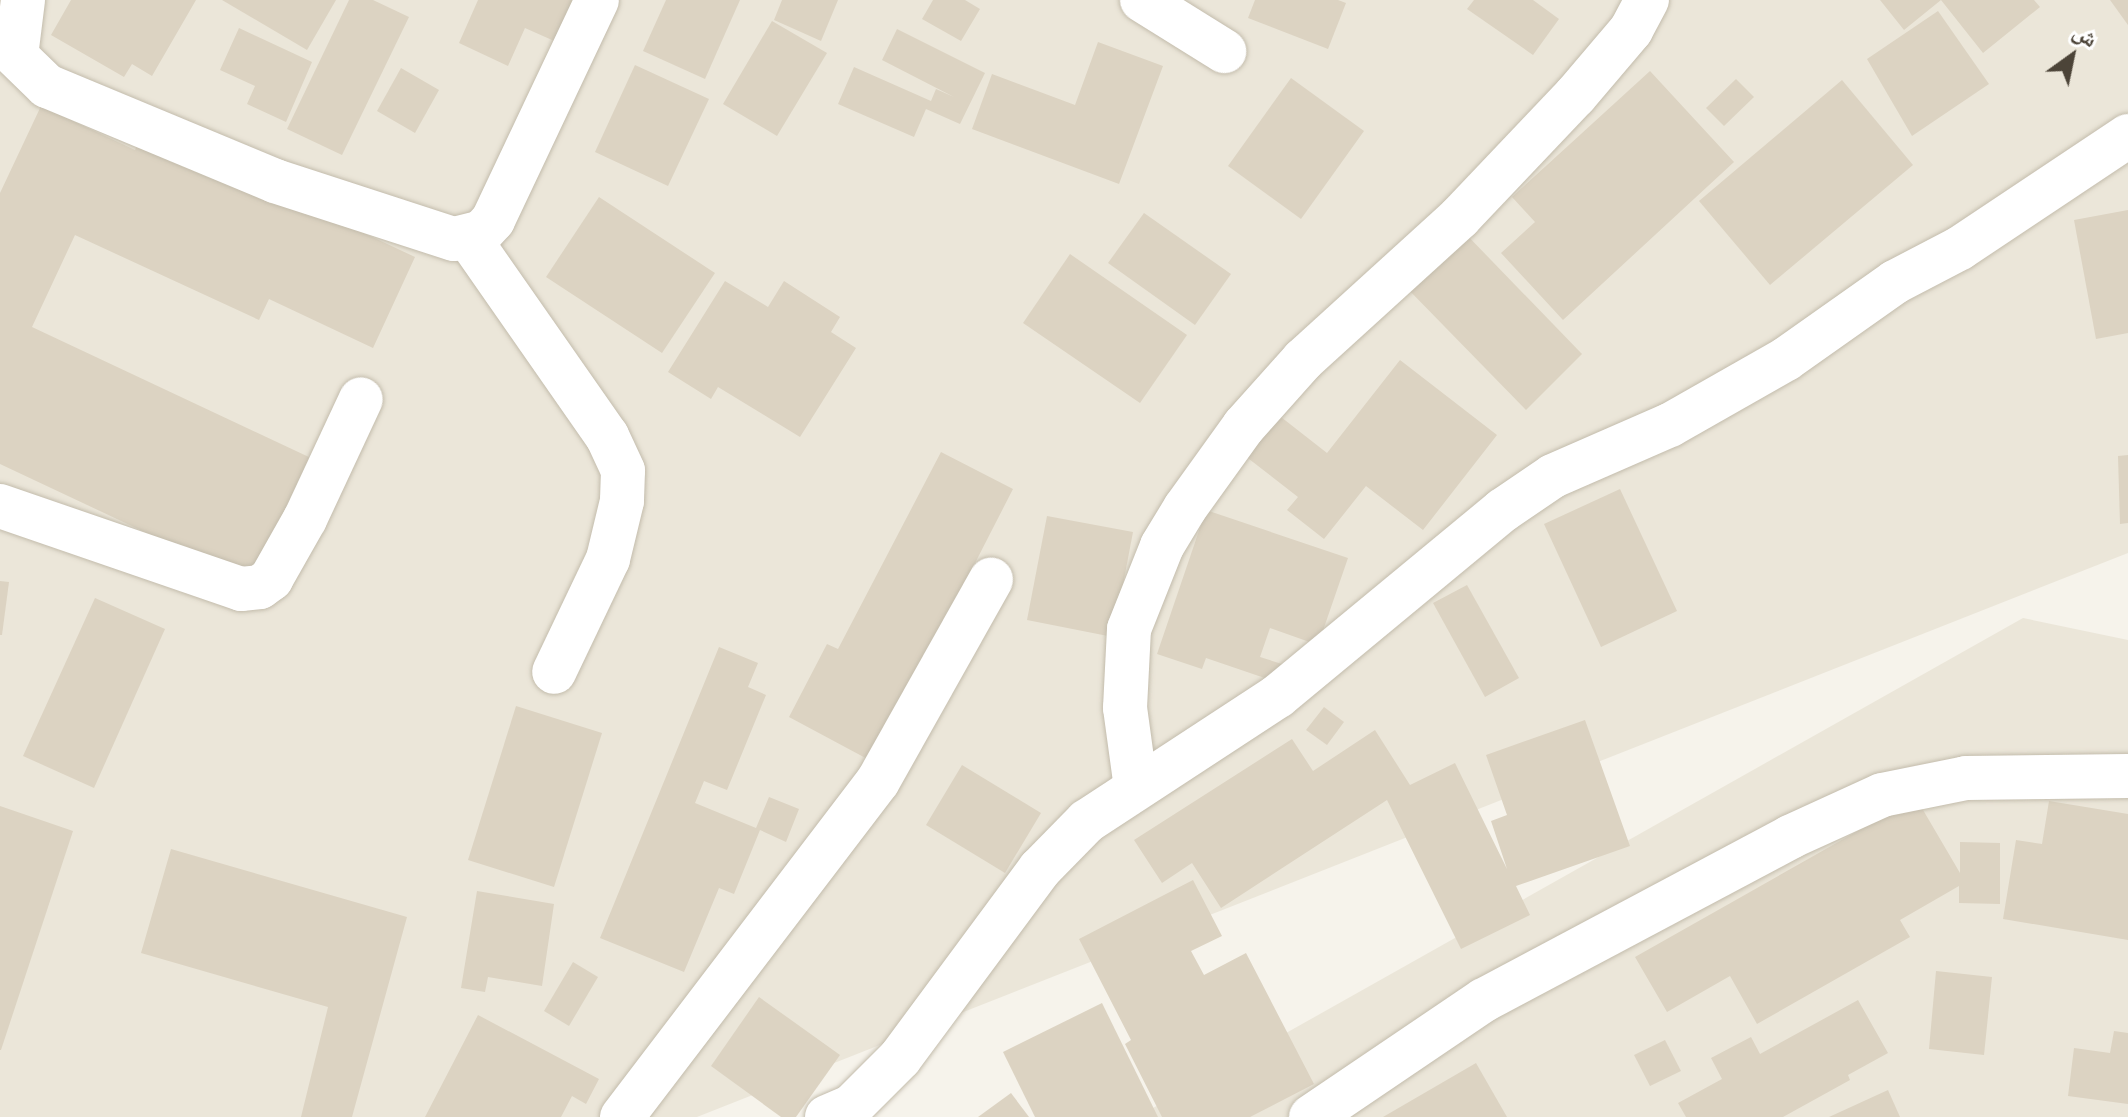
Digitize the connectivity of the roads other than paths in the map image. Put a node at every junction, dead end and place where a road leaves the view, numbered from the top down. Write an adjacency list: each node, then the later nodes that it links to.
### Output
1 (23, 0): 7 (street)
2 (597, 0): 7 (street)
3 (1142, 0): 5 (street)
4 (1647, 0): 13 (street)
5 (1224, 51)
6 (2128, 136): 13 (street)
7 (468, 237): 11 (street)
8 (361, 399): 9 (street)
9 (0, 506)
10 (991, 580): 14 (street)
11 (554, 672)
12 (2128, 776): 16 (street)
13 (1136, 788): 15 (street)
14 (622, 1117)
15 (827, 1117)
16 (1311, 1117)

